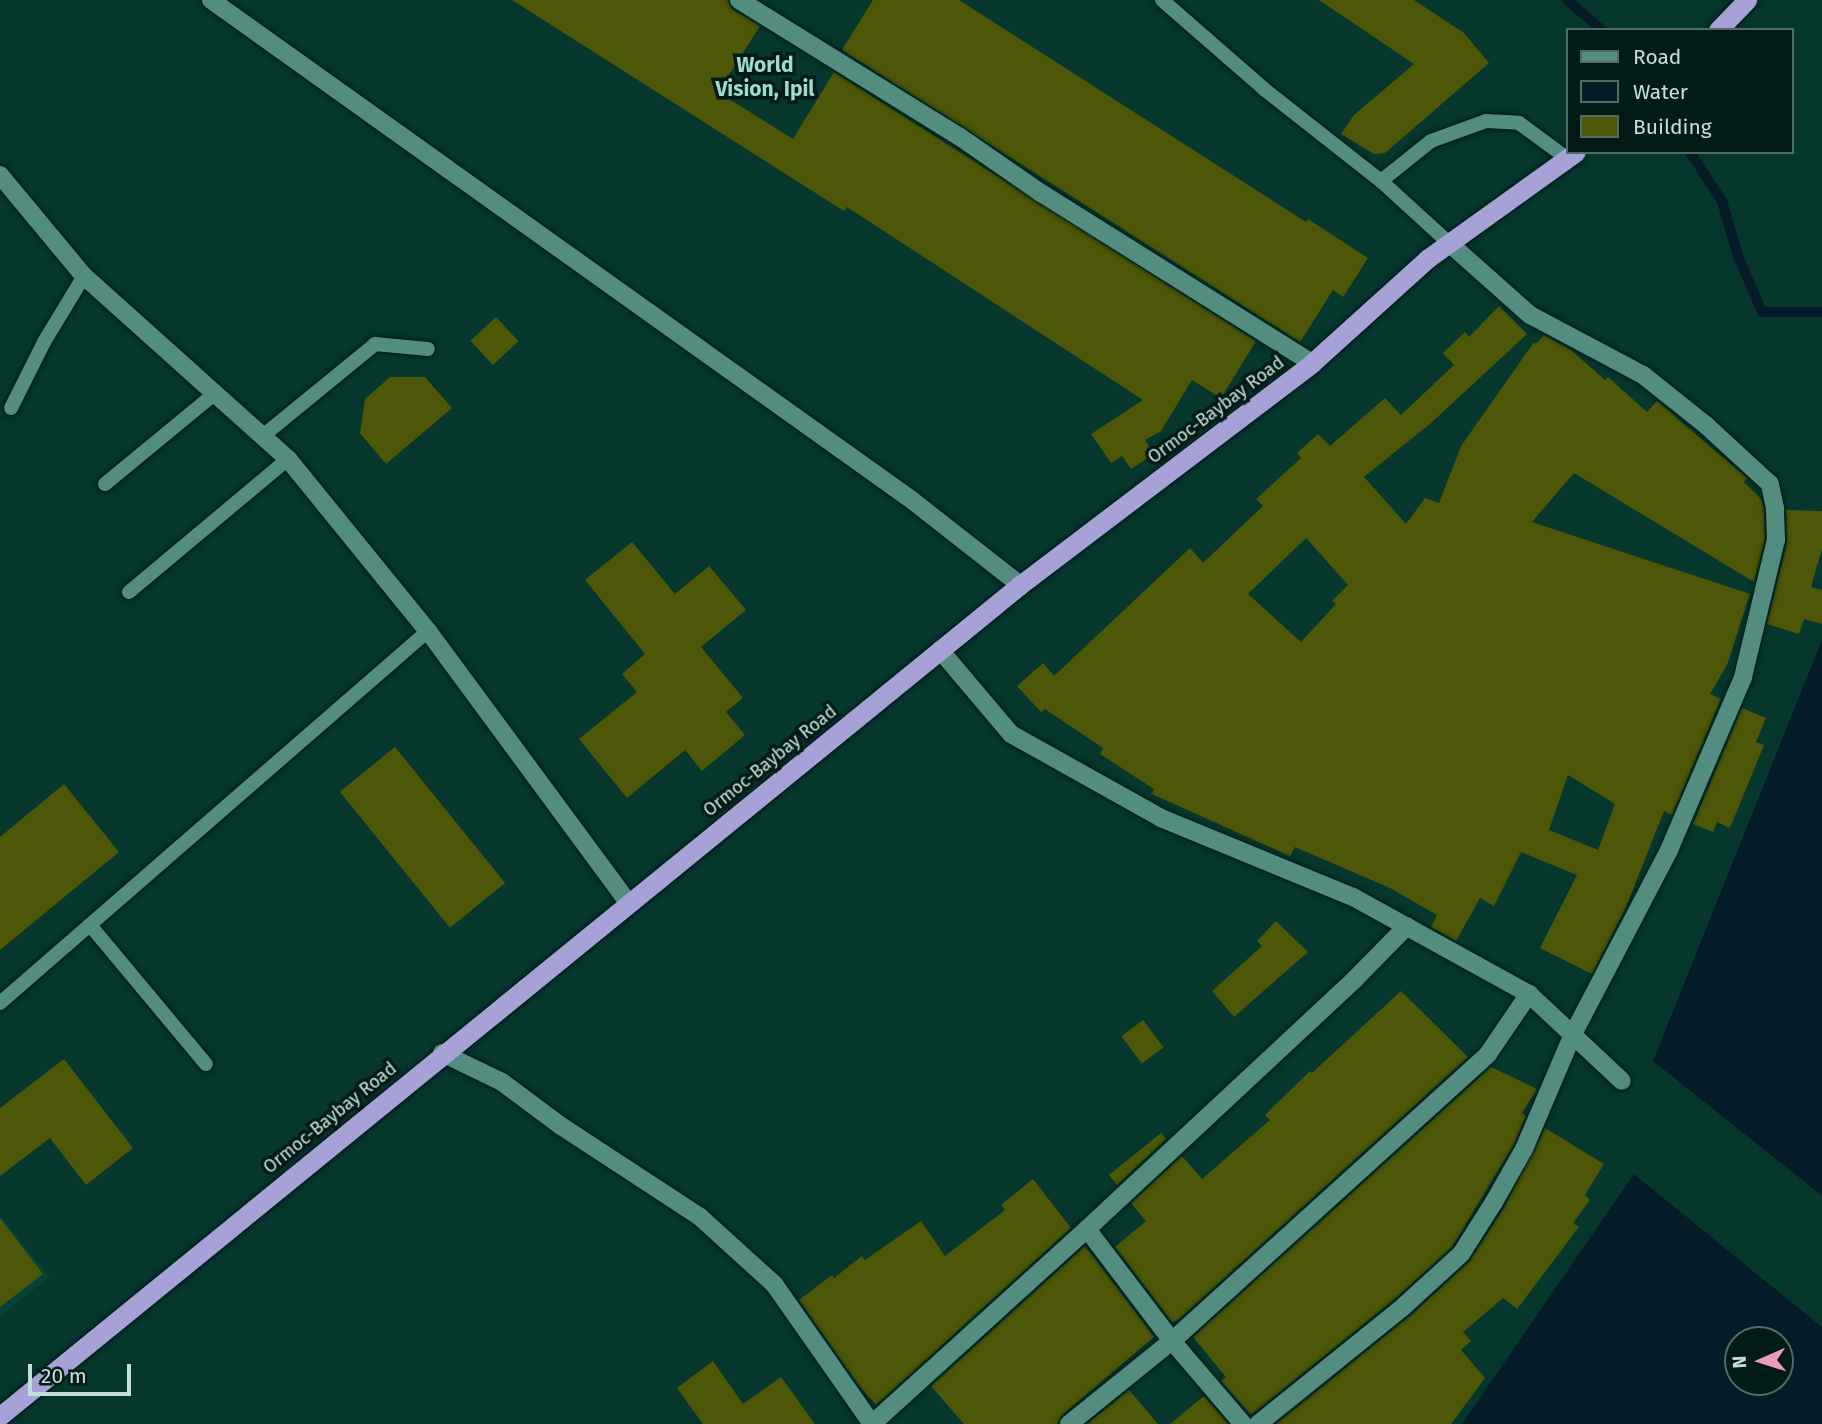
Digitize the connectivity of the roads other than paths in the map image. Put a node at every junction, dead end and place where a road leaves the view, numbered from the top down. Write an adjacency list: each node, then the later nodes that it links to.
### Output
1 (211, 0): 19 (street)
2 (739, 0): 13 (street)
3 (1162, 0): 9 (lane)
4 (1747, 0): 5 (highway)
5 (1719, 28)
6 (1566, 152): 9 (lane)
7 (1572, 156): 10 (highway, Ormoc-Baybay Road)
8 (0, 175): 11 (street)
9 (1381, 181): 10 (lane)
10 (1449, 243): 13 (highway, Ormoc-Baybay Road); 28 (street)
11 (84, 276): 14 (street); 15 (lane)
12 (428, 349): 16 (lane)
13 (1312, 363): 19 (highway, Ormoc-Baybay Road)
14 (214, 394): 16 (street); 18 (lane)
15 (11, 408)
16 (264, 435): 17 (street)
17 (288, 458): 20 (lane); 21 (street)
18 (105, 484)
19 (1020, 585): 22 (highway, Ormoc-Baybay Road)
20 (129, 592)
21 (428, 631): 23 (street); 24 (lane)
22 (940, 650): 23 (highway, Ormoc-Baybay Road); 25 (street)
23 (629, 904): 29 (highway, Ormoc-Baybay Road)
24 (90, 925): 27 (lane); 30 (lane)
25 (1407, 926): 26 (street); 32 (street)
26 (1529, 994): 28 (street); 33 (street)
27 (0, 1003)
28 (1573, 1034): 31 (street); 37 (street)
29 (442, 1053): 32 (street); 34 (highway, Ormoc-Baybay Road)
30 (206, 1064)
31 (1622, 1081)
32 (1087, 1229): 33 (street)
33 (1172, 1341): 35 (street); 36 (street)
34 (0, 1416)
35 (1069, 1424)
36 (1243, 1424)
37 (1258, 1424)

